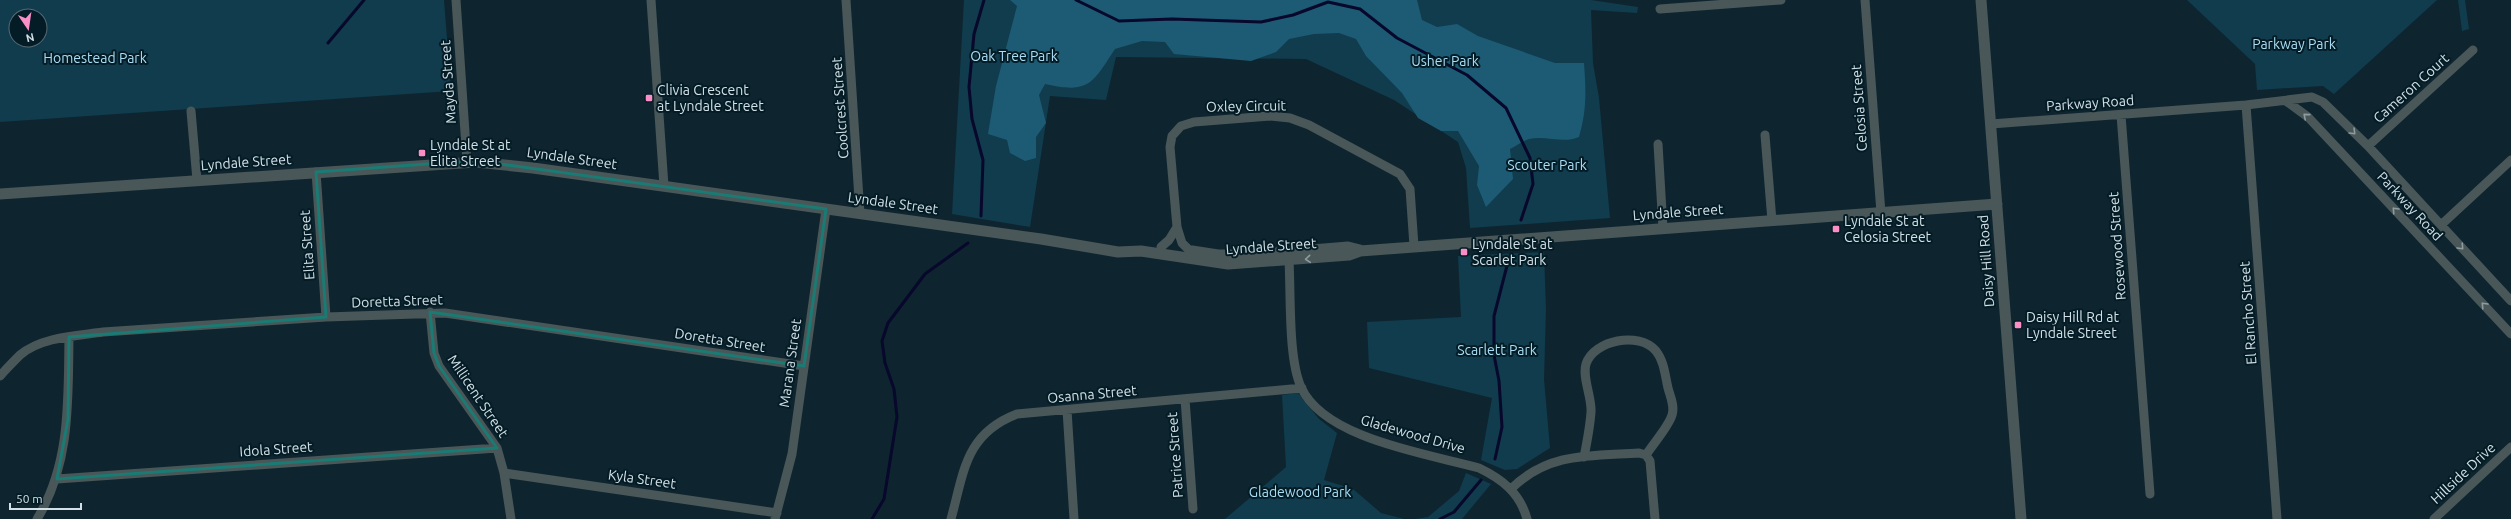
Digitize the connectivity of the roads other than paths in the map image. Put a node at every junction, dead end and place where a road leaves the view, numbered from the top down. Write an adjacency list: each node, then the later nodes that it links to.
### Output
1 (456, 0): 18 (street, Mayda Street)
2 (651, 0): 21 (street)
3 (846, 0): 26 (street, Coolcrest Street)
4 (1781, 0): 7 (street)
5 (1865, 0): 25 (street, Celosia Street)
6 (1981, 0): 13 (street, Daisy Hill Road)
7 (1660, 9)
8 (2473, 50): 16 (street, Cameron Court)
9 (2286, 101): 10 (street, Parkway Road); 16 (street, Parkway Road, one-way to 16); 39 (street, Parkway Road, one-way to 9)
10 (2246, 105): 12 (street, Parkway Road); 63 (street, El Rancho Street)
11 (191, 111): 20 (street)
12 (2121, 115): 13 (street, Parkway Road); 53 (street, Rosewood Street)
13 (1991, 124): 23 (street, Daisy Hill Road)
14 (1766, 135): 27 (street)
15 (1658, 144): 30 (street)
16 (2368, 146): 28 (street, Parkway Road)
17 (2511, 160): 28 (street)
18 (467, 162): 19 (street, Lyndale Street); 21 (street, Lyndale Street)
19 (316, 172): 20 (street, Lyndale Street); 38 (street, Elita Street)
20 (197, 180): 22 (street, Lyndale Street)
21 (664, 186): 24 (street, Lyndale Street)
22 (0, 194)
23 (1997, 204): 25 (street, Lyndale Street); 62 (street, Daisy Hill Road)
24 (826, 209): 26 (street, Lyndale Street); 41 (street, Marana Street)
25 (1881, 213): 27 (street, Lyndale Street)
26 (860, 214): 31 (street, Lyndale Street)
27 (1772, 221): 30 (street, Lyndale Street)
28 (2441, 225): 36 (street, Parkway Road, one-way to 36)
29 (1177, 227): 32 (street); 33 (street, Oxley Circuit); 34 (street, Oxley Circuit)
30 (1663, 228): 33 (street, Lyndale Street)
31 (1041, 238): 32 (street, Lyndale Street); 35 (street, Lyndale Street)
32 (1161, 246): 34 (street, Lyndale Street)
33 (1414, 246): 35 (street, Lyndale Street)
34 (1190, 251): 35 (street, Lyndale Street)
35 (1288, 256): 43 (street, Gladewood Drive)
36 (2511, 301)
37 (430, 312): 38 (street, Doretta Street); 41 (street, Doretta Street); 47 (street, Millicent Street)
38 (326, 317): 40 (street, Doretta Street)
39 (2511, 334)
40 (69, 337): 42 (street, Doretta Street); 51 (street)
41 (804, 366): 55 (street, Marana Street)
42 (0, 376)
43 (1302, 388): 44 (street, Osanna Street); 52 (street, Gladewood Drive)
44 (1185, 399): 45 (street, Osanna Street); 54 (street, Patrice Street)
45 (1067, 410): 58 (street, Osanna Street); 59 (street)
46 (2511, 447): 64 (street, Hillside Drive)
47 (497, 448): 50 (street, Millicent Street); 51 (street, Idola Street)
48 (1646, 455): 49 (street); 49 (street); 61 (street)
49 (1584, 457): 52 (street)
50 (504, 473): 55 (street, Kyla Street); 57 (street, Millicent Street)
51 (57, 479): 56 (street)
52 (1511, 489): 60 (street, Gladewood Drive)
53 (2150, 494)
54 (1193, 509)
55 (776, 516)
56 (37, 519)
57 (511, 519)
58 (951, 519)
59 (1074, 519)
60 (1527, 519)
61 (1655, 519)
62 (2021, 519)
63 (2277, 519)
64 (2434, 519)

